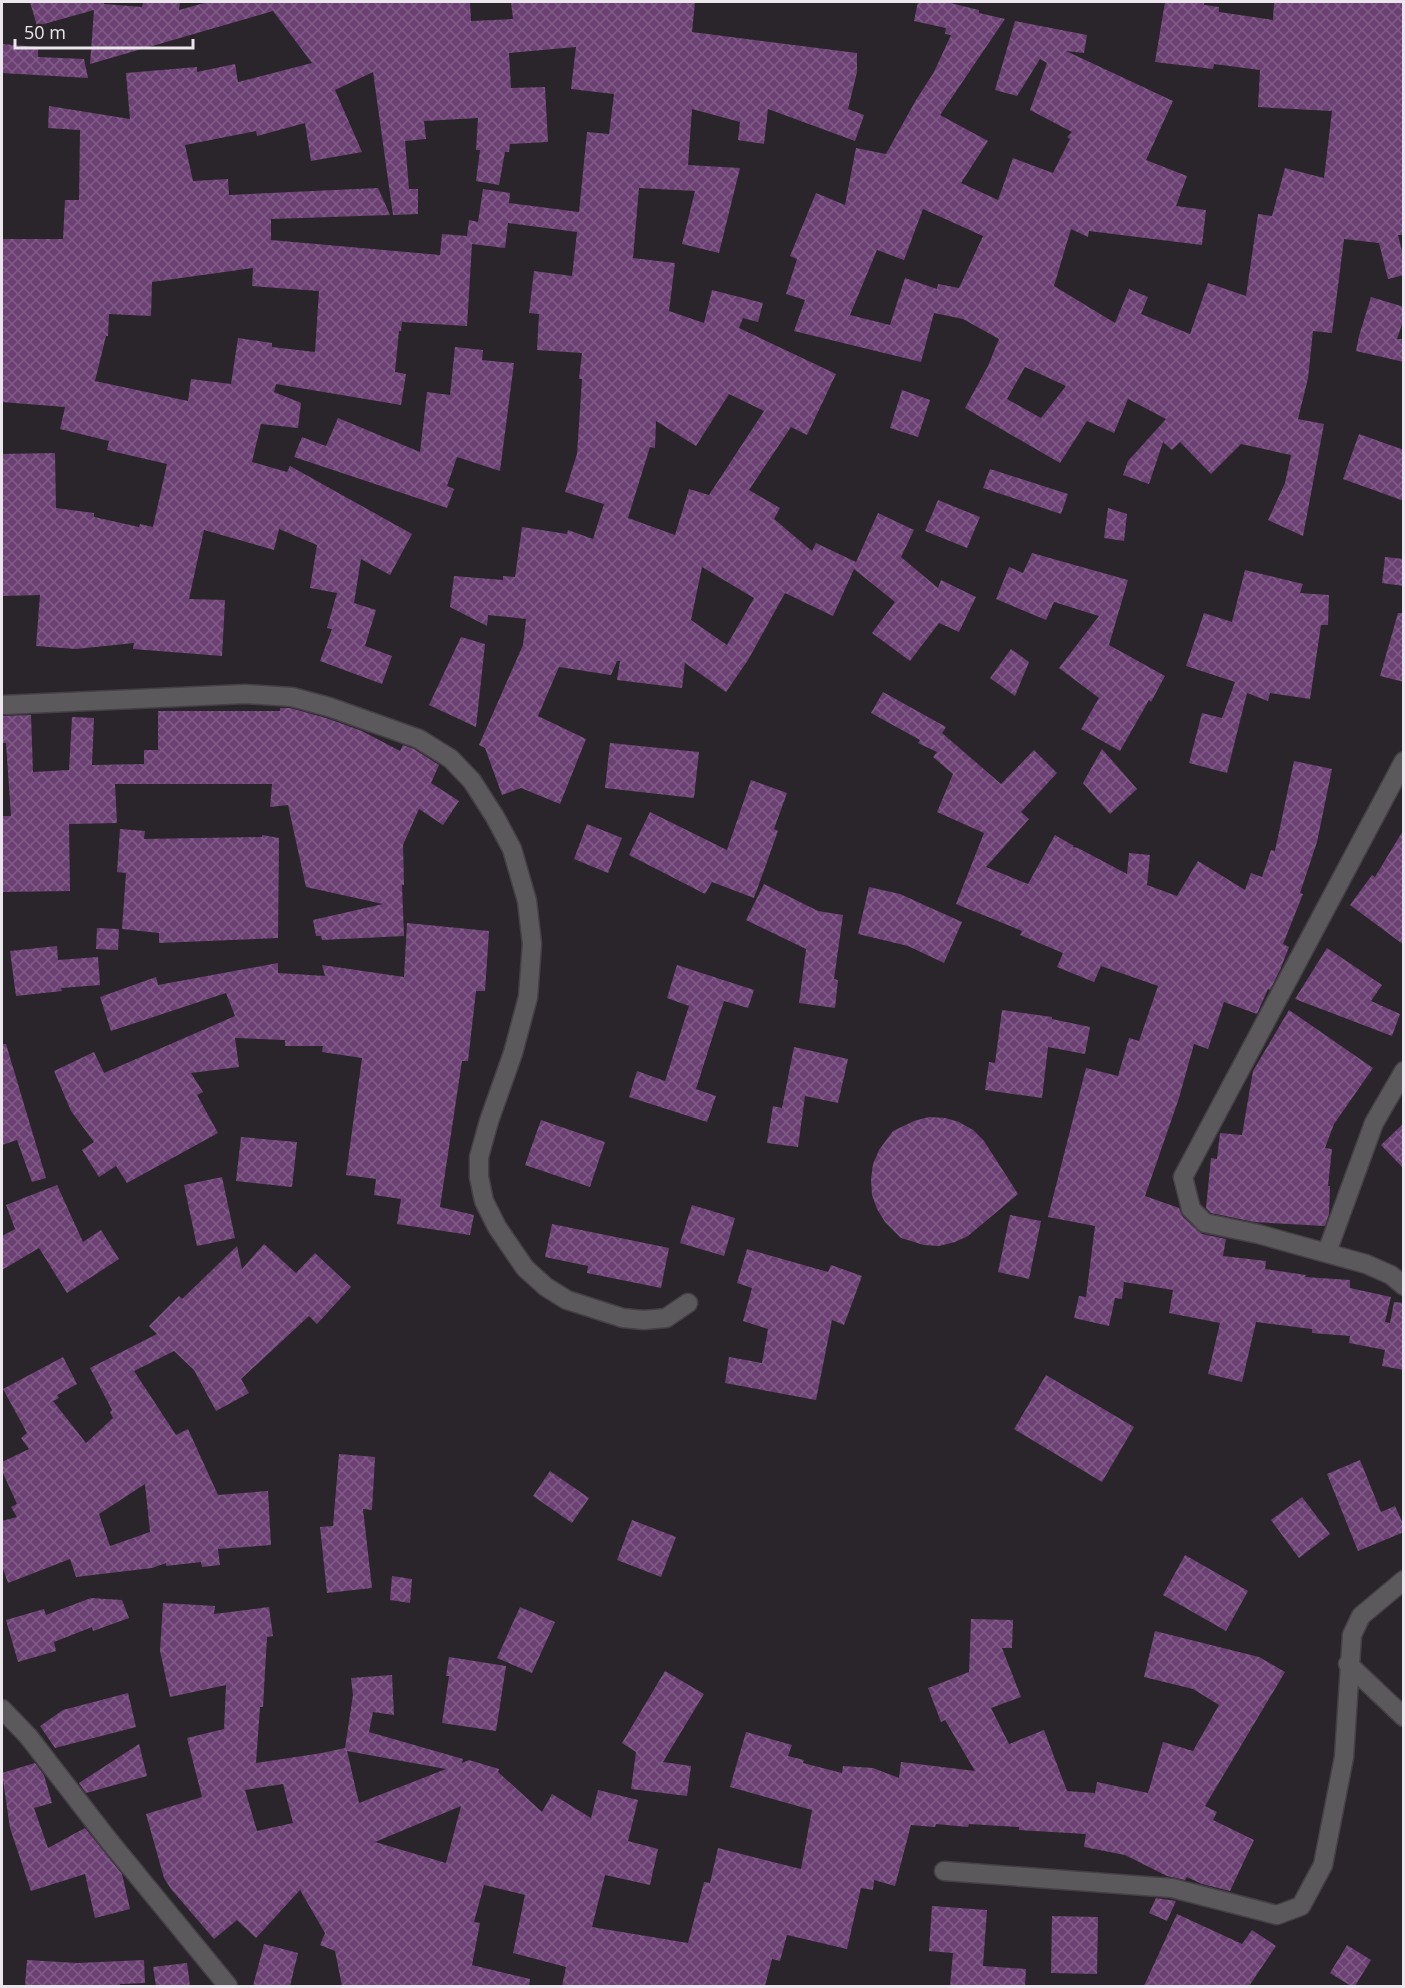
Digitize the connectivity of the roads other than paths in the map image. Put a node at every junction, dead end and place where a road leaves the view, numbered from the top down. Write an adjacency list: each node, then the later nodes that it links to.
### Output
1 (2, 705): 6 (street)
2 (1404, 761): 4 (street)
3 (1404, 1071): 4 (street)
4 (1327, 1252): 5 (street)
5 (1404, 1286)
6 (688, 1303)
7 (1404, 1580): 8 (street)
8 (1348, 1664): 10 (street); 11 (street)
9 (2, 1709): 12 (street)
10 (1404, 1717)
11 (944, 1871)
12 (228, 1986)

